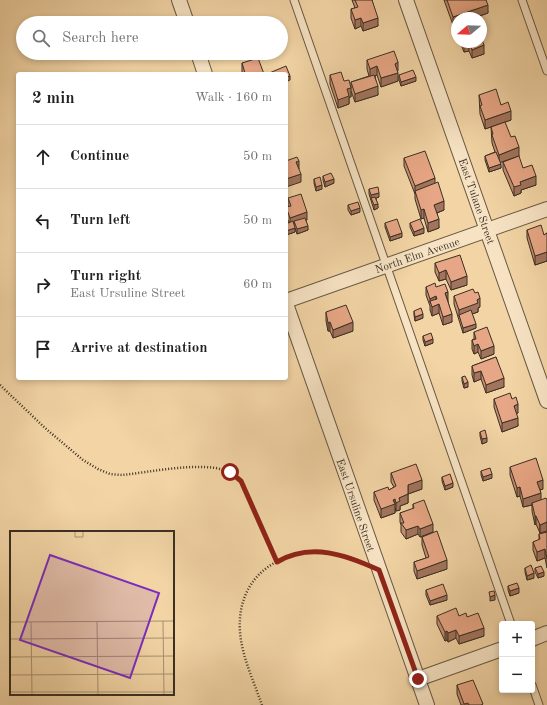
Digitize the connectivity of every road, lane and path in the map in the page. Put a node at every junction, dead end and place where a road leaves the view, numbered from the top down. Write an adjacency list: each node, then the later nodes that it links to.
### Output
1 (179, 0): 5 (street)
2 (294, 0): 11 (lane)
3 (406, 0): 10 (street, East Tulane Street)
4 (522, 0): 7 (lane)
5 (185, 16)
6 (200, 60): 8 (street)
7 (547, 71)
8 (204, 72)
9 (547, 209): 10 (street, North Elm Avenue)
10 (487, 230): 11 (street, North Elm Avenue); 15 (street, East Tulane Street)
11 (387, 265): 12 (street, North Elm Avenue); 18 (lane)
12 (288, 300)
13 (288, 310): 17 (street, East Ursuline Street)
14 (0, 385): 16 (path)
15 (547, 402)
16 (277, 562): 17 (path); 24 (path)
17 (379, 570): 22 (street, East Ursuline Street)
18 (510, 621)
19 (547, 634): 20 (street)
20 (535, 638)
21 (499, 650): 22 (street)
22 (418, 679): 25 (street, East Ursuline Street)
23 (535, 693): 26 (lane)
24 (262, 705)
25 (427, 705)
26 (539, 705)

